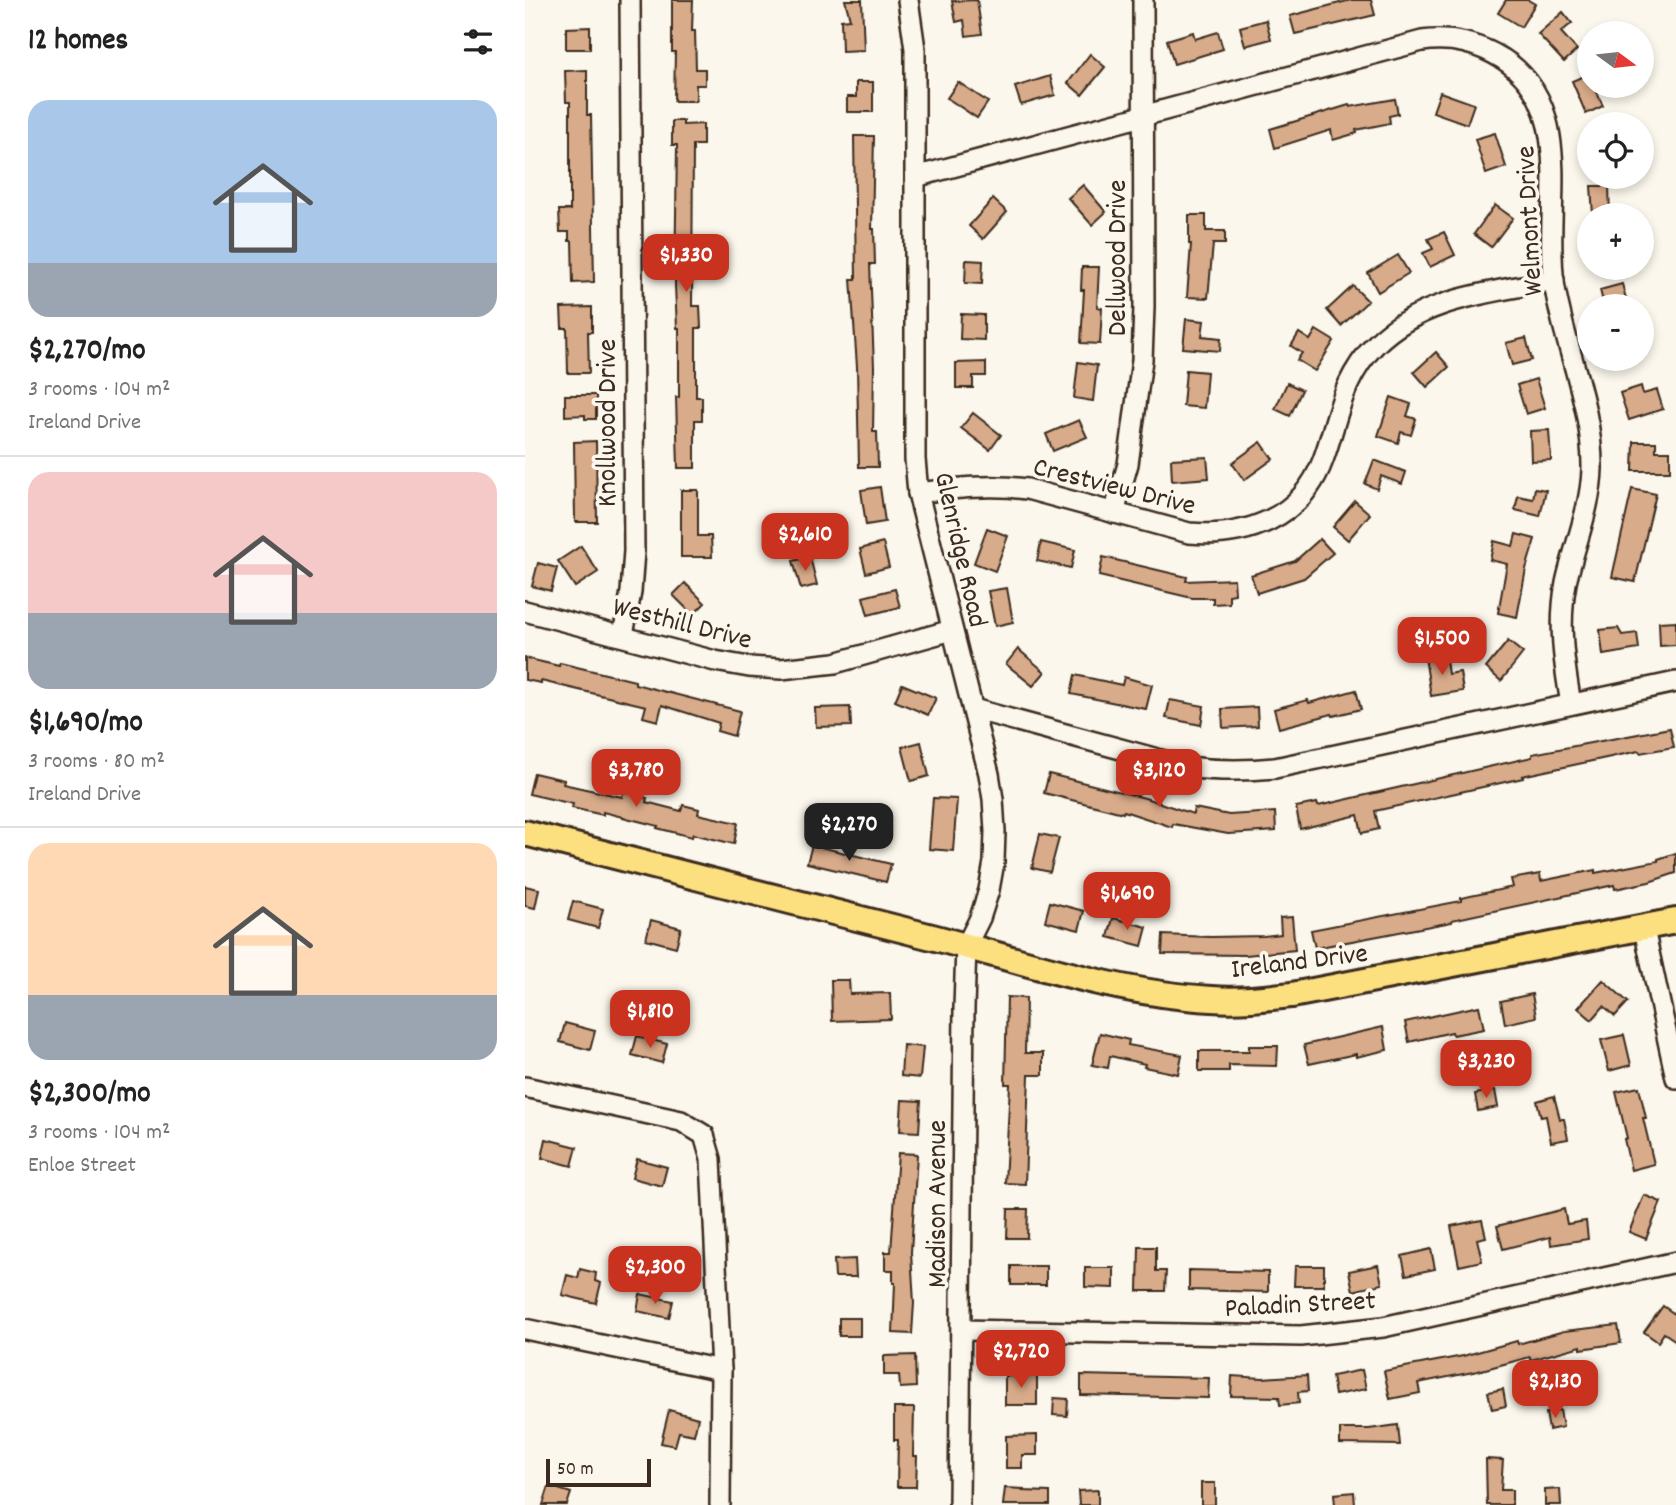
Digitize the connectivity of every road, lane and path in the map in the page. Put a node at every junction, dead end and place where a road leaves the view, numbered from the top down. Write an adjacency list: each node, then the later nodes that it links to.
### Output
1 (630, 0): 11 (street, Knollwood Drive)
2 (908, 0): 5 (street, Glenridge Road)
3 (1143, 0): 4 (street, Dellwood Drive)
4 (1143, 114): 5 (street, Welmont Drive); 6 (street, Welmont Drive); 8 (street, Dellwood Drive)
5 (915, 177): 7 (street, Glenridge Road)
6 (1554, 280): 8 (street, Crestview Drive); 13 (street, Welmont Drive)
7 (918, 492): 8 (street, Crestview Drive); 10 (street, Glenridge Road)
8 (1114, 513)
9 (525, 611): 11 (street, Westhill Drive)
10 (952, 630): 11 (street, Westhill Drive); 14 (street, Glenridge Road)
11 (623, 635)
12 (1676, 682): 13 (street)
13 (1571, 704): 14 (street)
14 (973, 709): 18 (street, Glenridge Road)
15 (525, 833): 18 (main road, Ireland Drive)
16 (1676, 921): 17 (main road, Ireland Drive)
17 (1644, 929): 18 (main road, Ireland Drive); 19 (street)
18 (966, 946): 23 (street, Madison Avenue)
19 (1676, 1078)
20 (525, 1087): 24 (street)
21 (1676, 1262): 23 (street, Paladin Street)
22 (525, 1329): 24 (street)
23 (962, 1330): 26 (street, Madison Avenue)
24 (721, 1370): 25 (street)
25 (720, 1505)
26 (959, 1505)

